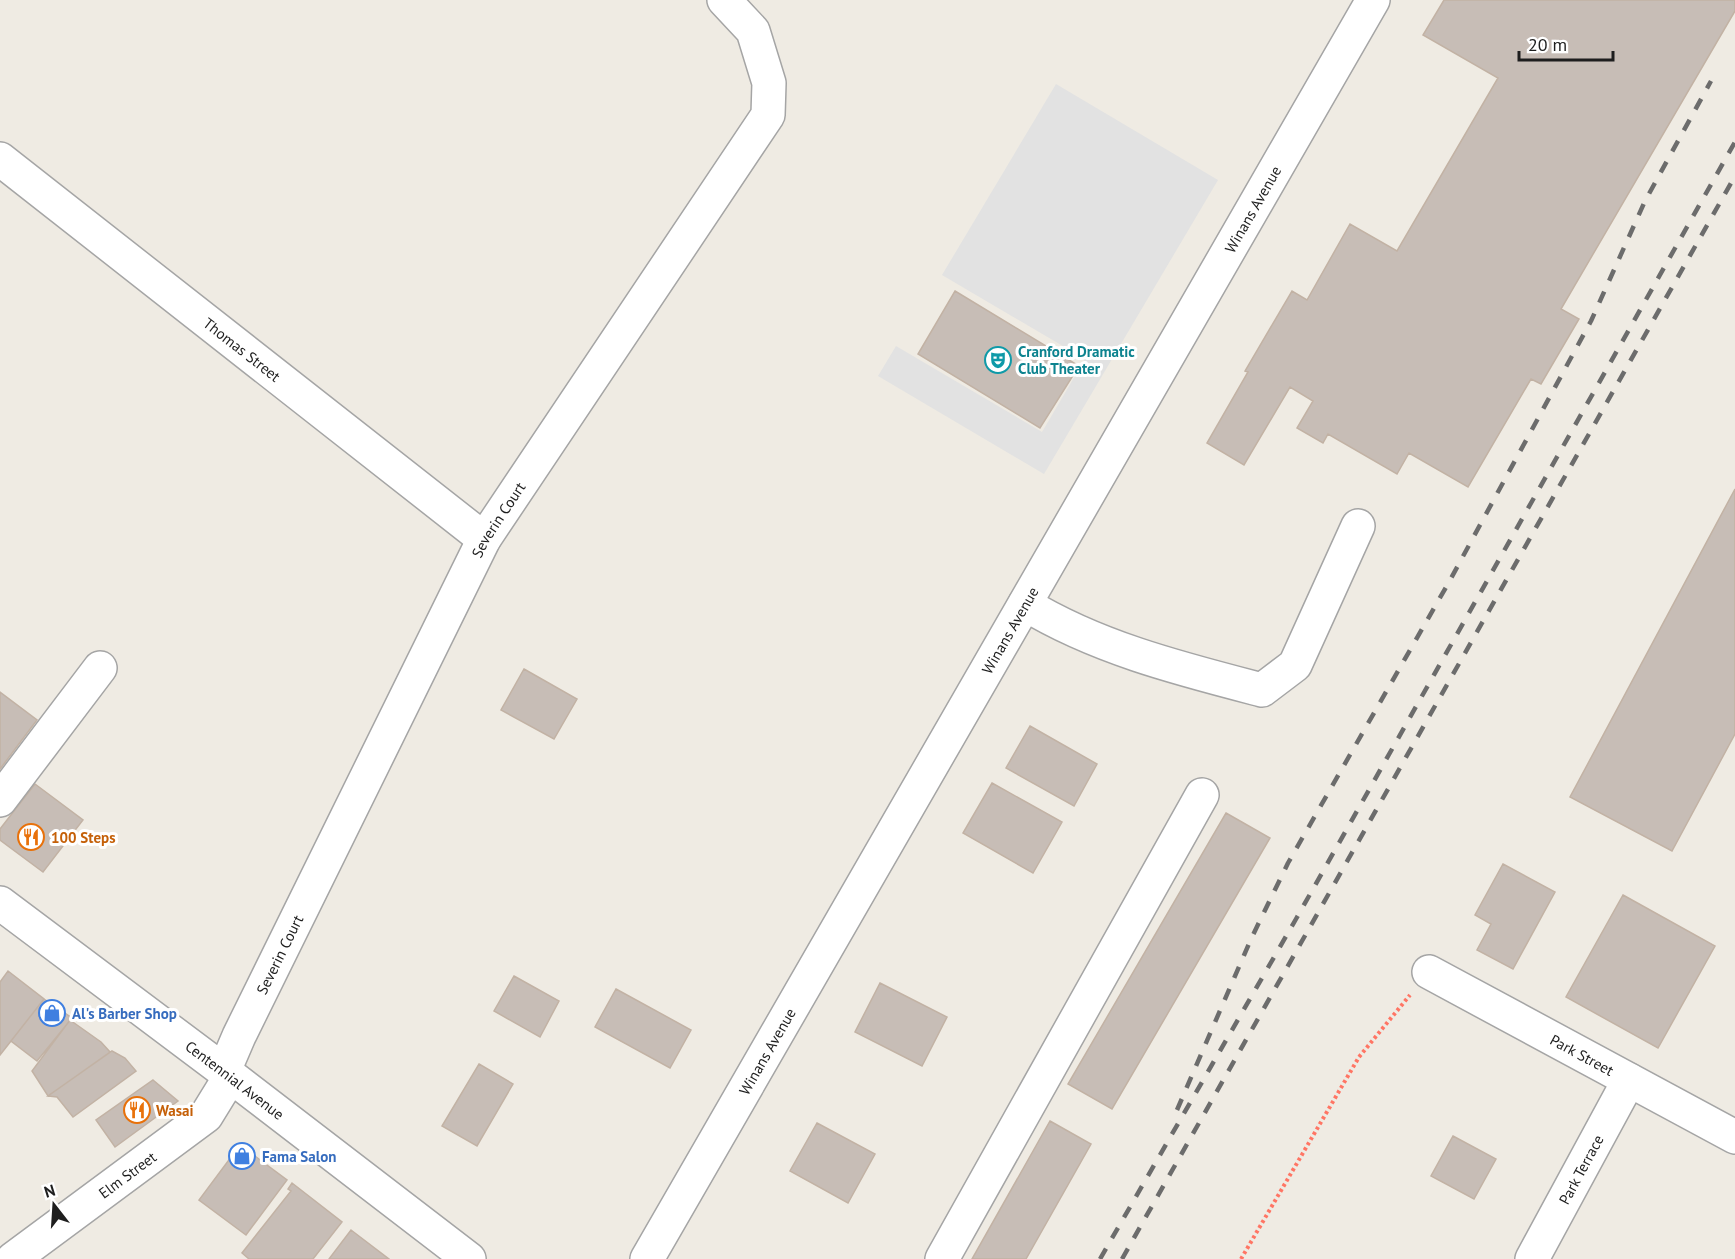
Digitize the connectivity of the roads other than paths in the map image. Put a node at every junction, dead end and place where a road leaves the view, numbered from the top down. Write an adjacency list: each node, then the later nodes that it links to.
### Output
1 (724, 0): 5 (street, Severin Court)
2 (1373, 0): 6 (street, Winans Avenue)
3 (0, 159): 5 (street, Thomas Street)
4 (1358, 526): 6 (street)
5 (484, 539): 12 (street, Severin Court)
6 (1024, 604): 17 (street, Winans Avenue)
7 (100, 668): 9 (street)
8 (1202, 795): 18 (street)
9 (0, 800)
10 (0, 903): 12 (street, Centennial Avenue)
11 (1429, 972): 13 (street, Park Street)
12 (227, 1074): 15 (street, Elm Street); 16 (street, Centennial Avenue)
13 (1629, 1080): 14 (street, Park Street); 19 (street, Park Terrace)
14 (1735, 1137)
15 (13, 1259)
16 (469, 1259)
17 (647, 1259)
18 (942, 1259)
19 (1532, 1259)

